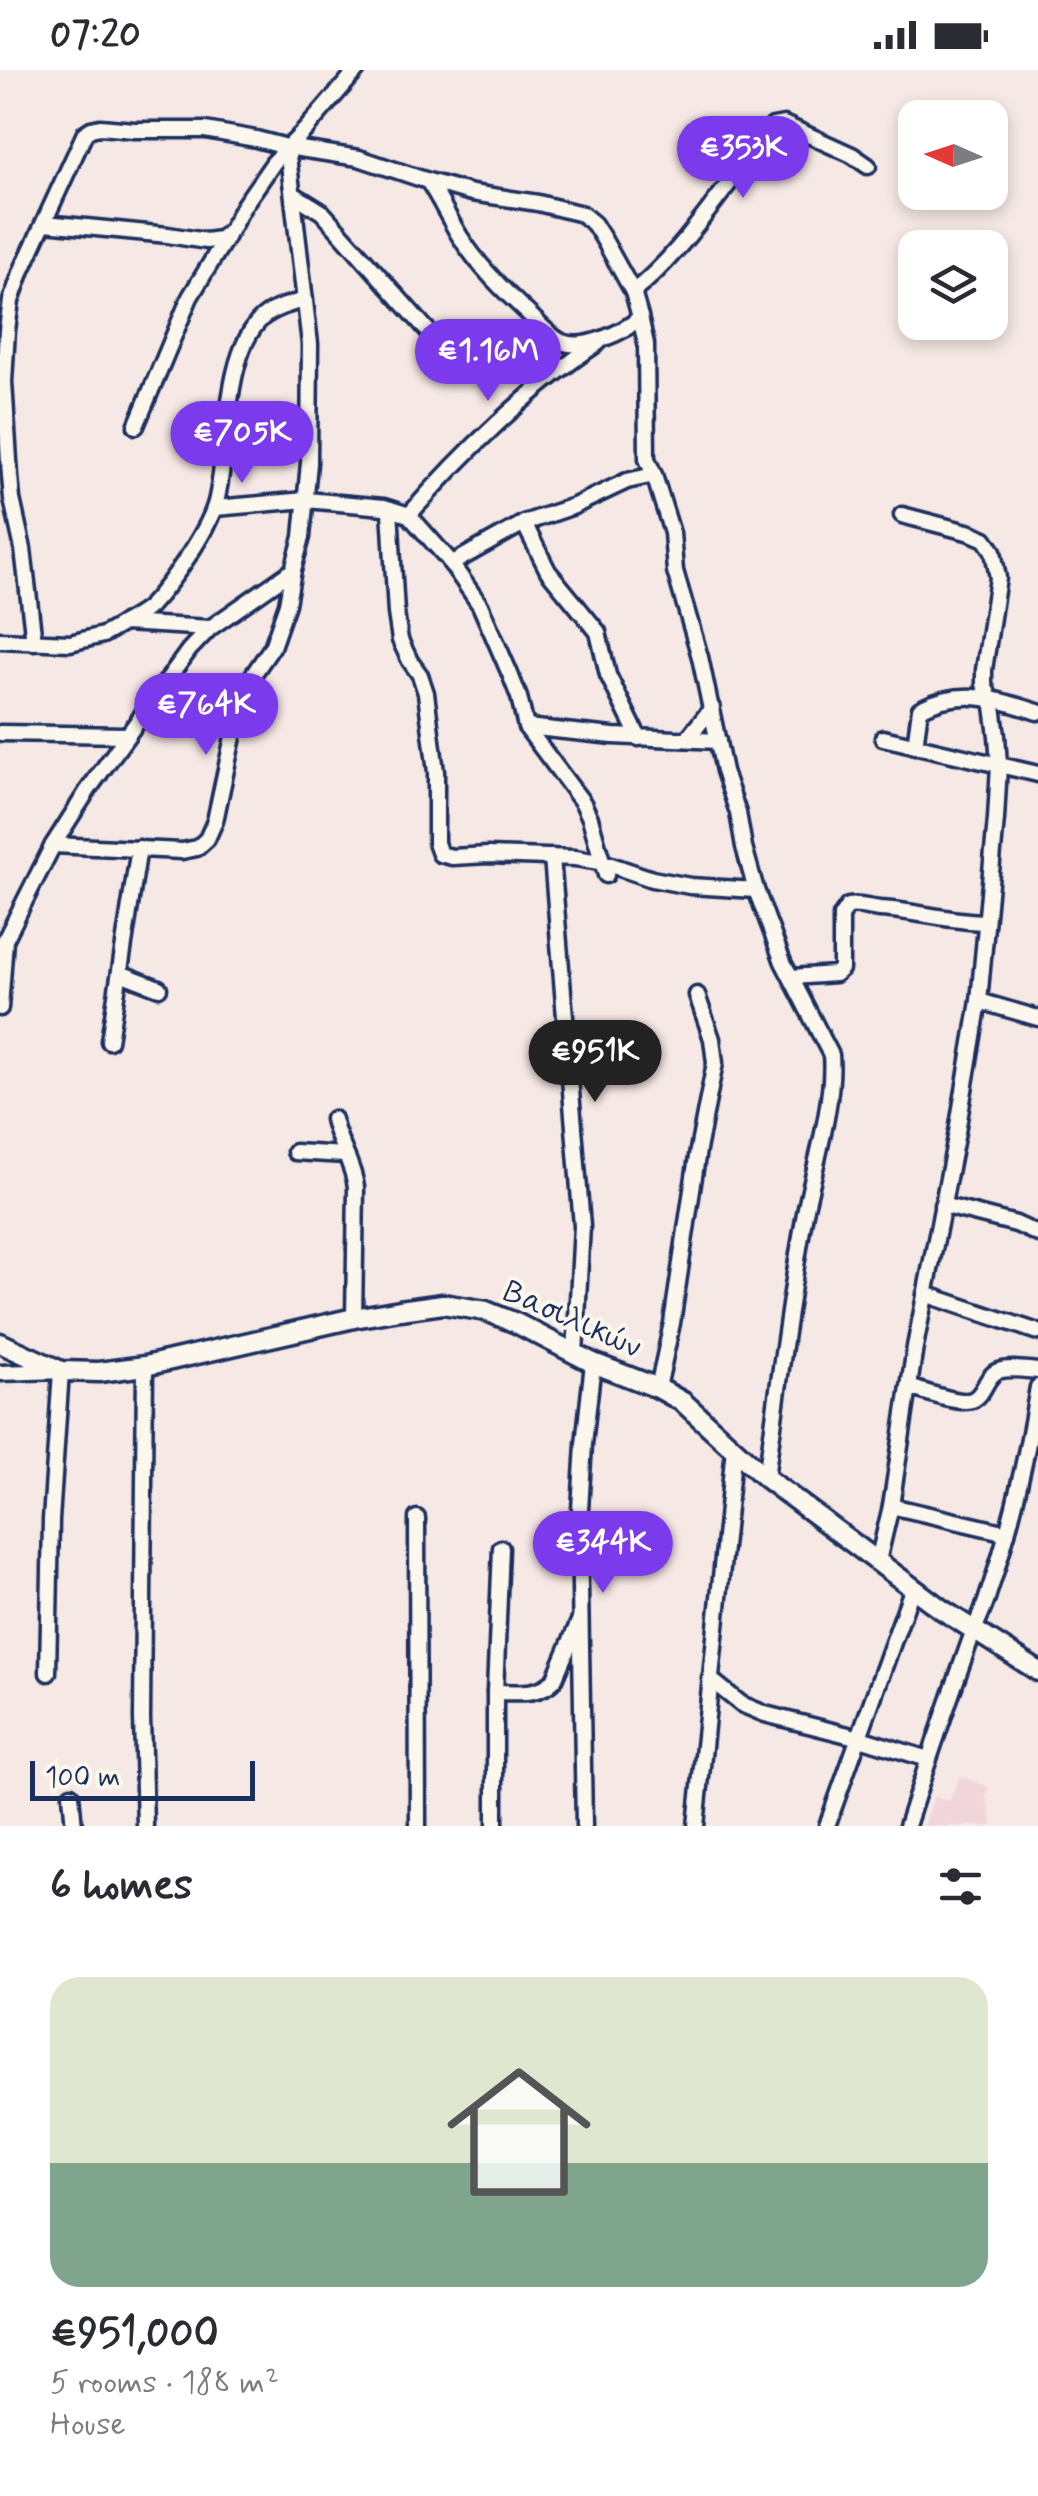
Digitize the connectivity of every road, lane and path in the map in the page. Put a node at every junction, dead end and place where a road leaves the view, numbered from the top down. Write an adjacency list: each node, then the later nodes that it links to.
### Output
1 (357, 70): 2 (street)
2 (286, 147): 4 (street); 5 (street); 6 (street); 7 (street)
3 (868, 166): 8 (street)
4 (428, 182): 8 (street); 11 (street)
5 (293, 194): 9 (street); 12 (street)
6 (45, 223): 7 (street); 26 (street)
7 (230, 231): 13 (street)
8 (633, 292): 10 (street)
9 (304, 300): 15 (street); 16 (street)
10 (640, 317): 11 (street); 14 (street)
11 (606, 337): 18 (street)
12 (445, 350)
13 (136, 426)
14 (654, 475): 20 (street); 28 (street)
15 (306, 500): 16 (street); 17 (street); 22 (street)
16 (214, 508): 23 (street)
17 (390, 509): 18 (street); 42 (street)
18 (409, 514): 21 (street)
19 (902, 515): 27 (street)
20 (524, 522): 21 (street); 33 (street)
21 (451, 564): 30 (street)
22 (292, 570): 24 (street); 41 (street)
23 (124, 623): 24 (street); 26 (street)
24 (210, 628): 32 (street)
25 (0, 640): 26 (street)
26 (34, 642)
27 (989, 697): 29 (street); 37 (street); 38 (street)
28 (712, 708): 34 (street); 36 (street)
29 (1038, 712)
30 (526, 727): 33 (street); 43 (street)
31 (0, 733): 32 (street)
32 (127, 735): 40 (street)
33 (639, 738): 34 (street)
34 (687, 738): 36 (street)
35 (883, 738): 37 (street)
36 (718, 740): 44 (street)
37 (915, 746): 38 (street)
38 (999, 765): 39 (street); 45 (street)
39 (1038, 774)
40 (53, 845): 41 (street); 46 (street)
41 (139, 848): 47 (street)
42 (552, 858): 43 (street); 64 (street)
43 (606, 869): 44 (street)
44 (756, 890): 48 (street)
45 (986, 922): 48 (street); 51 (street)
46 (2, 940): 52 (street)
47 (120, 973): 49 (street); 54 (street)
48 (792, 977): 74 (street)
49 (159, 988)
50 (697, 995): 72 (street)
51 (979, 1000): 53 (street); 58 (street)
52 (0, 1008)
53 (1038, 1018)
54 (109, 1041)
55 (332, 1119): 57 (street)
56 (295, 1152): 57 (street)
57 (345, 1155): 61 (street)
58 (942, 1205): 59 (street); 60 (street)
59 (1038, 1234)
60 (925, 1294): 62 (street); 71 (street)
61 (354, 1318): 64 (street, Βασιλικών); 66 (street, Βασιλικών)
62 (1038, 1332)
63 (0, 1343): 67 (street, Βασιλικών)
64 (575, 1354): 65 (street, Βασιλικών)
65 (593, 1363): 72 (street, Βασιλικών); 81 (street)
66 (145, 1366): 67 (street, Βασιλικών); 91 (street)
67 (61, 1371): 69 (street); 84 (street)
68 (1038, 1371): 71 (street)
69 (0, 1373)
70 (1038, 1386): 77 (street)
71 (909, 1387): 75 (street)
72 (658, 1388): 73 (street, Βασιλικών)
73 (734, 1448): 74 (street, Βασιλικών); 85 (street)
74 (766, 1478): 79 (street, Βασιλικών)
75 (891, 1506): 77 (street); 79 (street)
76 (416, 1518): 92 (street)
77 (1007, 1533): 82 (street)
78 (502, 1548): 86 (street)
79 (878, 1560): 80 (street, Βασιλικών)
80 (913, 1587): 82 (street, Βασιλικών); 87 (street)
81 (582, 1615): 86 (street); 94 (street)
82 (974, 1630): 83 (street, Βασιλικών); 88 (street)
83 (1038, 1671)
84 (48, 1673)
85 (710, 1679): 87 (street); 95 (street)
86 (495, 1692): 93 (street)
87 (860, 1738): 88 (street); 96 (street)
88 (928, 1759): 97 (street)
89 (72, 1796): 90 (street)
90 (74, 1826)
91 (145, 1826)
92 (418, 1826)
93 (496, 1826)
94 (584, 1826)
95 (696, 1826)
96 (827, 1826)
97 (907, 1826)

